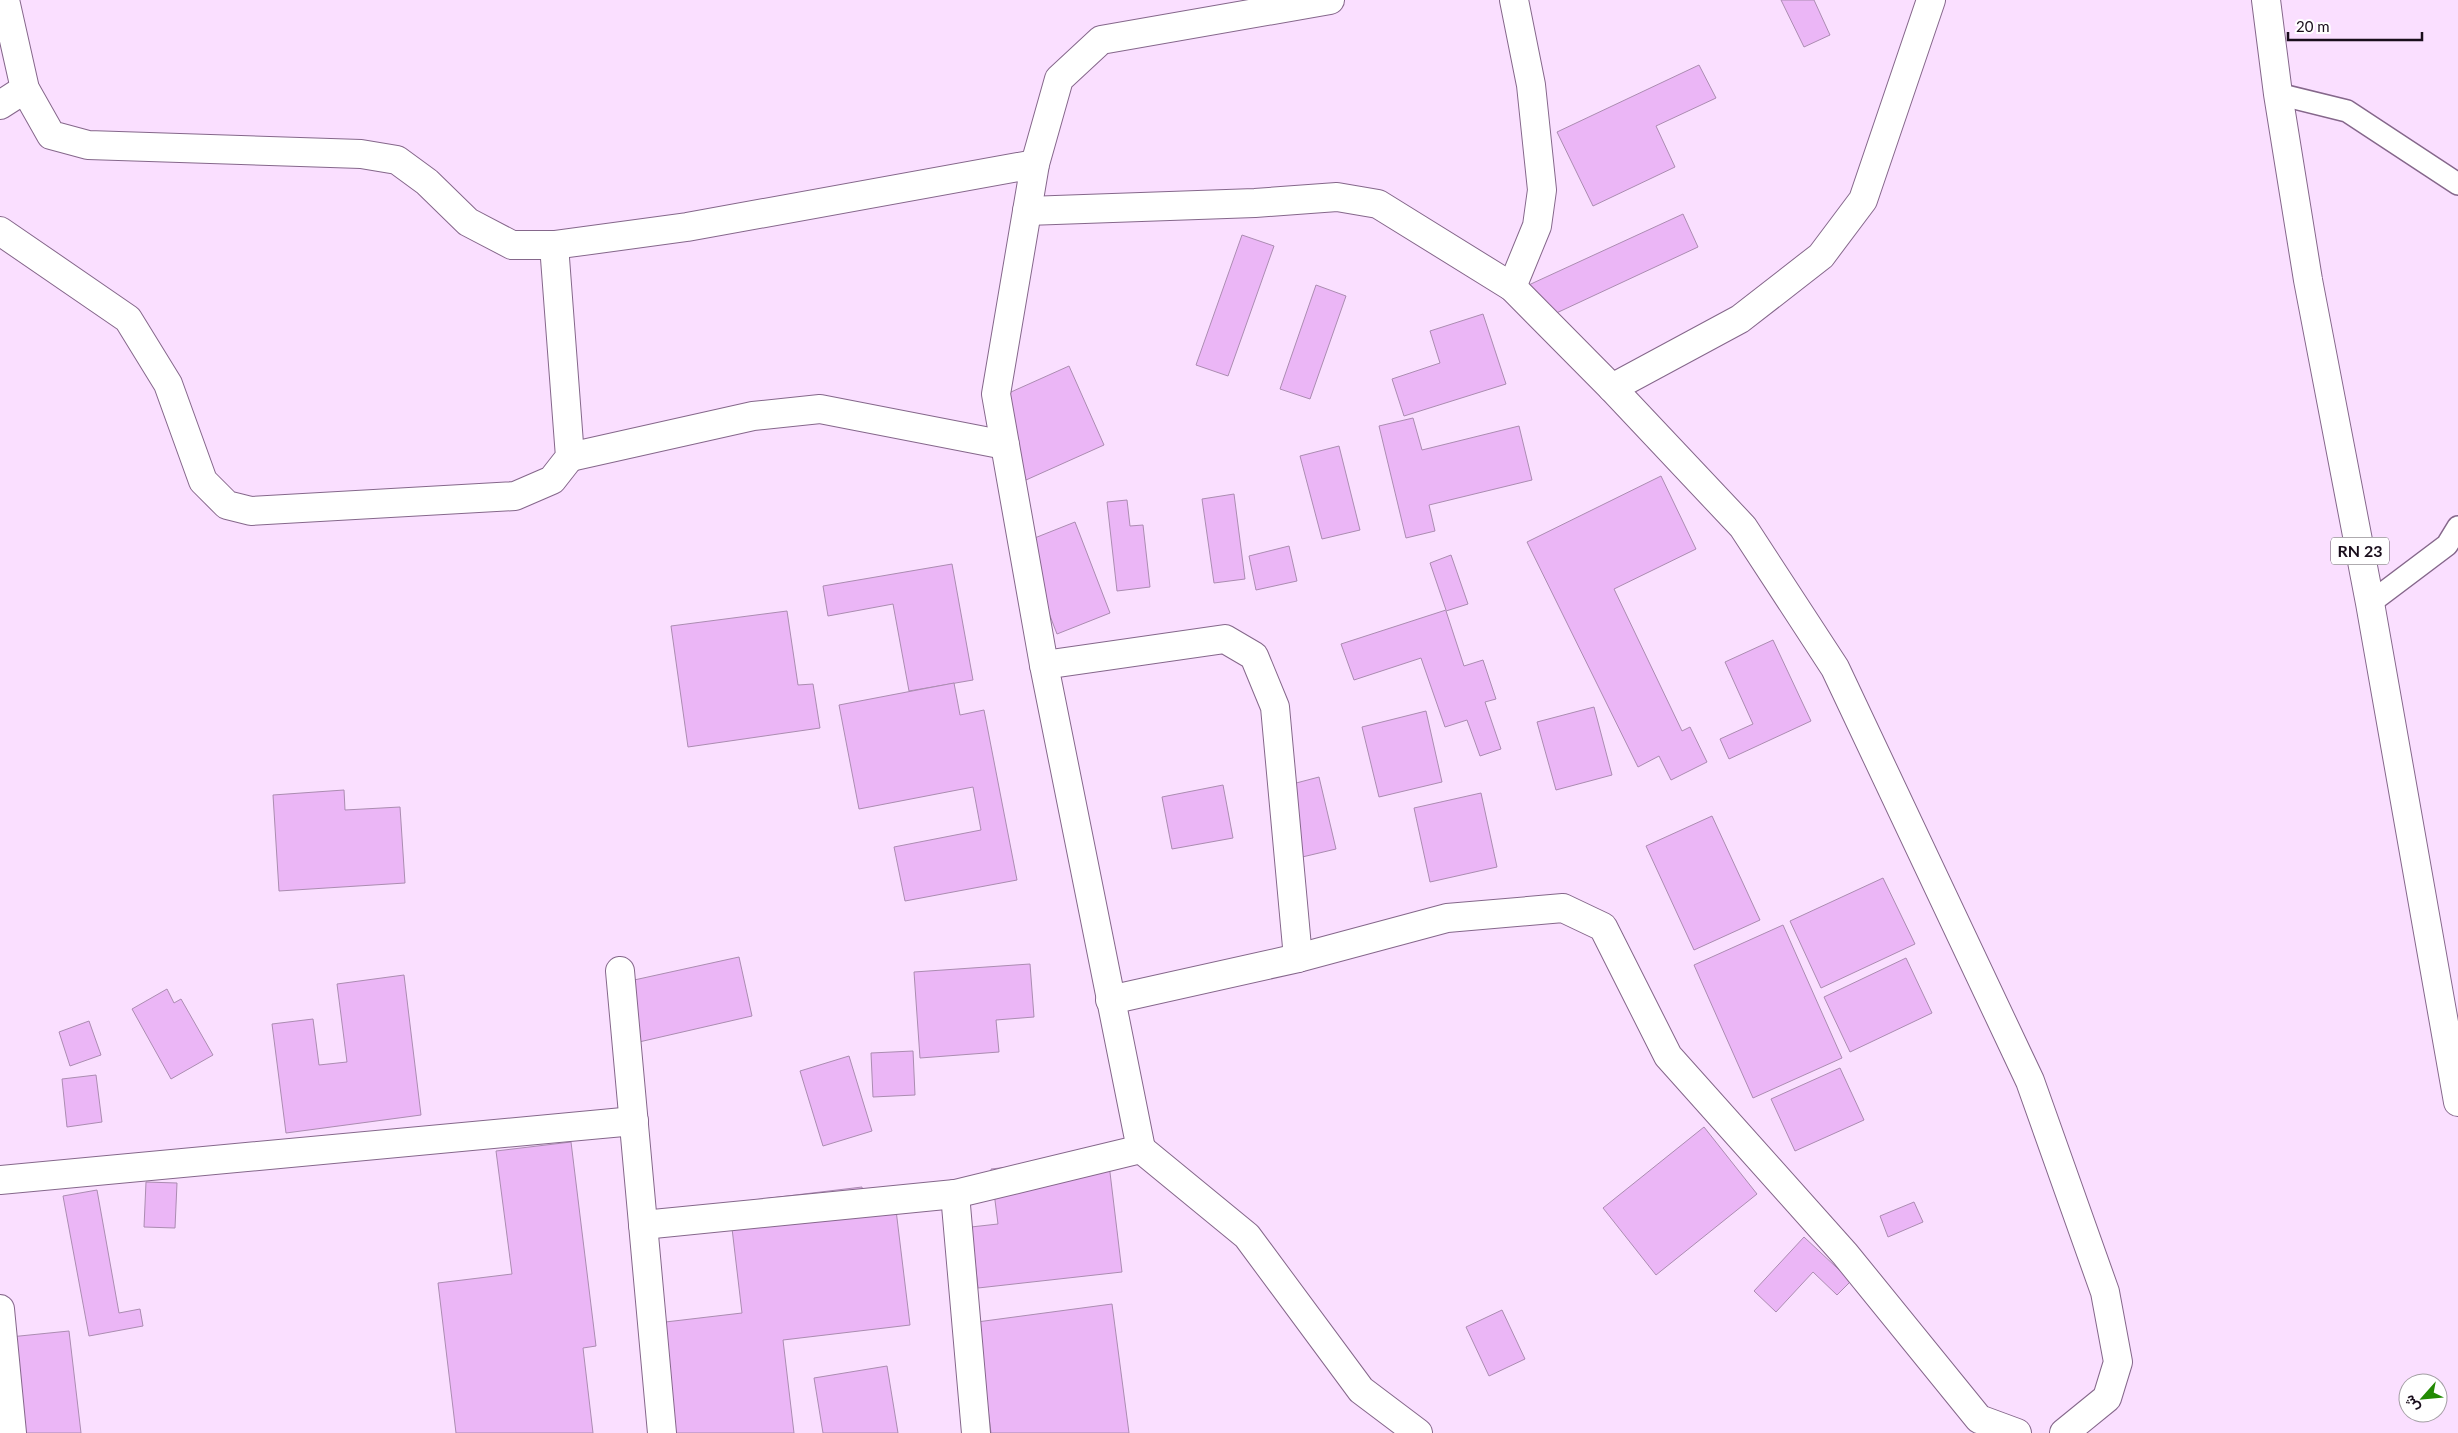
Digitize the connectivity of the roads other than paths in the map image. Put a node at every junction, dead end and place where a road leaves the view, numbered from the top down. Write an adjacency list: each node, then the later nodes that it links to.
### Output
1 (5, 0): 6 (street)
2 (1330, 0): 9 (street)
3 (1514, 0): 14 (street)
4 (1930, 0): 15 (street)
5 (2266, 0): 7 (street, RN 23)
6 (25, 89): 8 (street); 13 (street)
7 (2278, 94): 10 (lane); 19 (street, RN 23)
8 (0, 105)
9 (1035, 164): 11 (street); 13 (street)
10 (2458, 184)
11 (1027, 211): 14 (street); 16 (street)
12 (0, 231): 17 (street)
13 (554, 246): 17 (street)
14 (1512, 287): 15 (street)
15 (1612, 388): 36 (street)
16 (1005, 445): 17 (street); 20 (street)
17 (570, 457)
18 (2458, 527): 19 (lane)
19 (2370, 603): 24 (street, RN 23)
20 (1044, 665): 21 (street); 23 (street)
21 (1298, 958): 23 (street); 35 (street)
22 (620, 971): 25 (street)
23 (1110, 1000): 26 (street)
24 (2458, 1102)
25 (634, 1121): 27 (street); 29 (street)
26 (1141, 1149): 28 (street); 34 (street)
27 (0, 1180)
28 (955, 1194): 29 (street); 33 (street)
29 (643, 1225): 32 (street)
30 (0, 1309): 31 (street)
31 (7, 1420)
32 (662, 1433)
33 (976, 1433)
34 (1418, 1433)
35 (2018, 1433)
36 (2064, 1433)

